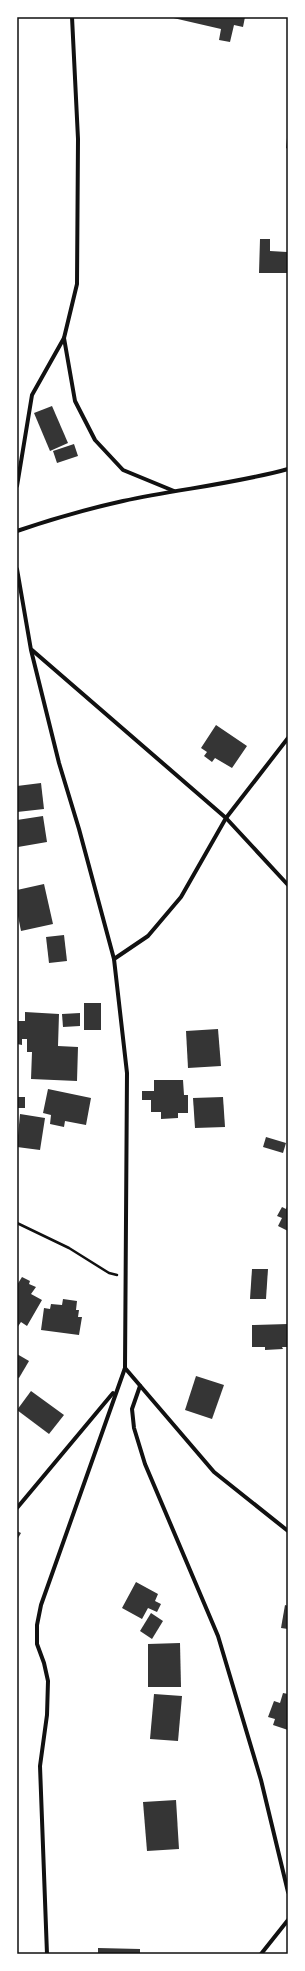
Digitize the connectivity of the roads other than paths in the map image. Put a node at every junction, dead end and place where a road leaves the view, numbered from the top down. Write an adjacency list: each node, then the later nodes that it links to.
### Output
1 (72, 17): 2 (street)
2 (64, 338): 4 (street); 5 (street)
3 (288, 469): 5 (street)
4 (17, 486)
5 (174, 491): 6 (street)
6 (17, 531)
7 (17, 569): 8 (street)
8 (31, 650): 10 (street); 12 (street)
9 (288, 738): 10 (street)
10 (226, 818): 11 (street); 12 (street)
11 (288, 885)
12 (114, 959): 13 (street)
13 (125, 1368): 14 (street); 15 (street)
14 (140, 1386): 17 (street); 18 (street)
15 (115, 1390): 16 (street); 20 (street)
16 (17, 1508)
17 (288, 1531)
18 (288, 1892)
19 (288, 1920): 21 (street)
20 (47, 1954)
21 (261, 1954)

